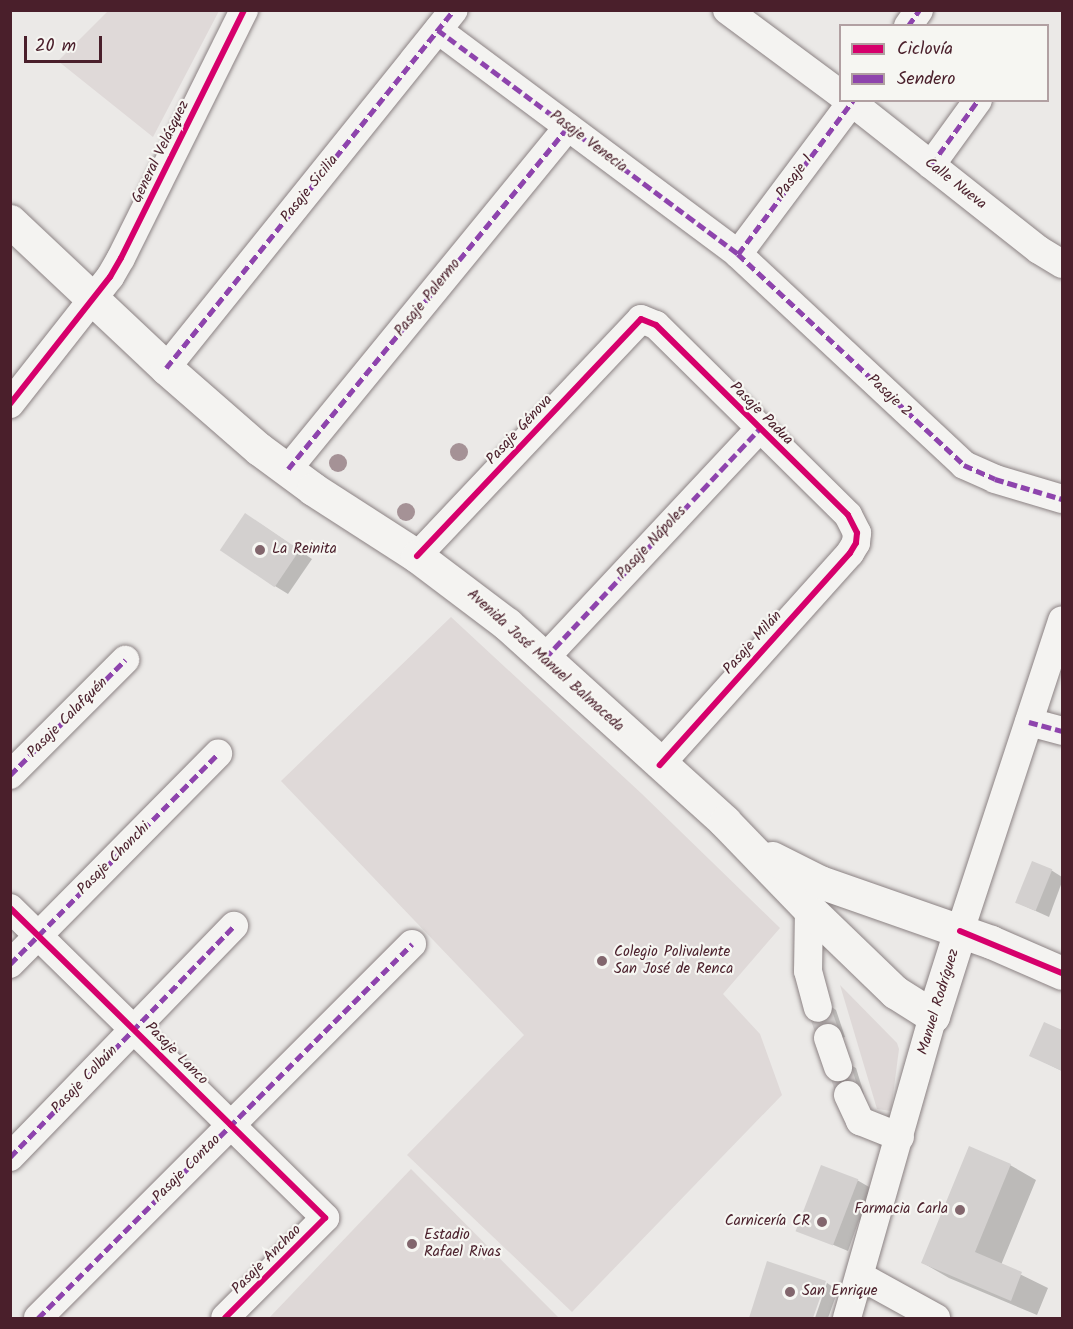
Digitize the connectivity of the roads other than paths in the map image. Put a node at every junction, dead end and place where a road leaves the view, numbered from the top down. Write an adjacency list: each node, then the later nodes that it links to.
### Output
1 (244, 10): 15 (street, General Velásquez)
2 (727, 10): 6 (street, Calle Nueva)
3 (919, 10): 5 (street)
4 (446, 20): 10 (street, Pasaje Venecia); 17 (street, Pasaje Sicilia)
5 (909, 24)
6 (839, 92)
7 (846, 102): 13 (street, Pasaje 1)
8 (852, 102): 11 (street, Calle Nueva)
9 (977, 102): 11 (street)
10 (568, 127): 13 (street, Pasaje Venecia); 20 (street, Pasaje Palermo)
11 (931, 165): 14 (street, Calle Nueva)
12 (10, 221): 15 (main road, Avenida José Manuel Balmaceda)
13 (738, 254): 21 (street, Pasaje 2)
14 (1062, 264)
15 (92, 300): 17 (main road, Avenida José Manuel Balmaceda); 18 (street, General Velásquez)
16 (641, 319): 19 (street, Pasaje Padua); 23 (street, Pasaje Génova)
17 (166, 368): 20 (main road, Avenida José Manuel Balmaceda)
18 (10, 404)
19 (759, 429): 22 (street, Pasaje Padua); 25 (street, Pasaje Nápoles)
20 (288, 469): 23 (main road, Avenida José Manuel Balmaceda)
21 (1062, 499)
22 (857, 533): 30 (street, Pasaje Milán)
23 (417, 556): 25 (main road, Avenida José Manuel Balmaceda)
24 (1062, 620): 27 (street, Manuel Rodríguez)
25 (545, 658): 30 (main road, Avenida José Manuel Balmaceda)
26 (125, 660): 31 (street, Pasaje Calafquén)
27 (1029, 722): 28 (street); 36 (street, Manuel Rodríguez)
28 (1062, 731)
29 (218, 754): 37 (street, Pasaje Chonchi)
30 (660, 765): 32 (main road, Avenida José Manuel Balmaceda)
31 (10, 775)
32 (739, 836): 34 (main road, Avenida José Manuel Balmaceda); 36 (main road, Avenida José Manuel Balmaceda)
33 (10, 908): 37 (street, Pasaje Lanco)
34 (809, 909): 41 (street); 42 (main road, Avenida José Manuel Balmaceda)
35 (234, 926): 43 (street, Pasaje Colbún)
36 (960, 931): 40 (main road, Avenida José Manuel Balmaceda); 42 (main road, Manuel Rodríguez)
37 (39, 936): 39 (street, Pasaje Chonchi); 43 (street, Pasaje Lanco)
38 (412, 944): 47 (street, Pasaje Contao)
39 (10, 964)
40 (1062, 973)
41 (818, 1008)
42 (933, 1016): 48 (street, Manuel Rodríguez)
43 (134, 1029): 47 (street, Pasaje Lanco); 49 (street, Pasaje Colbún)
44 (828, 1038): 45 (street)
45 (838, 1067)
46 (848, 1095): 48 (street)
47 (231, 1125): 50 (street, Pasaje Lanco); 52 (street, Pasaje Contao)
48 (900, 1137): 51 (street, Manuel Rodríguez)
49 (10, 1157)
50 (325, 1218): 53 (street, Pasaje Anchao)
51 (860, 1276): 54 (street, Manuel Rodríguez); 55 (street)
52 (38, 1318)
53 (225, 1318)
54 (847, 1318)
55 (936, 1318)

